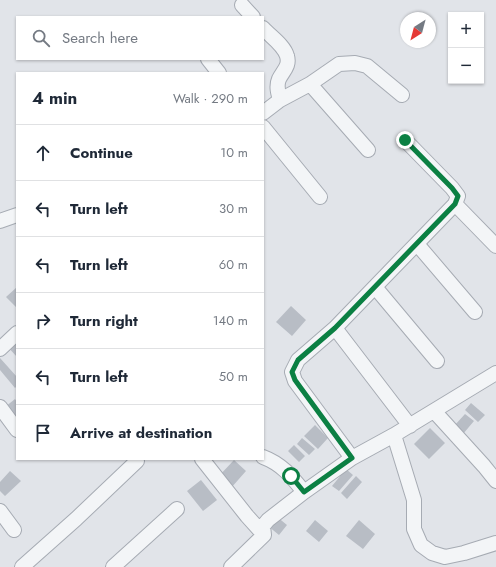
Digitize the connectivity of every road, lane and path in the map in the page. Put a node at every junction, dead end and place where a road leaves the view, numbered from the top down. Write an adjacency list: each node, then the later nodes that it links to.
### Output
1 (242, 5): 2 (street)
2 (252, 16)
3 (264, 29): 8 (street)
4 (209, 60): 5 (street)
5 (218, 72)
6 (310, 84): 7 (street); 8 (street); 12 (street)
7 (402, 95)
8 (280, 100): 9 (street)
9 (264, 112)
10 (264, 128): 13 (street)
11 (405, 140): 14 (street)
12 (368, 150)
13 (320, 197)
14 (455, 204): 17 (street); 18 (street)
15 (16, 215): 16 (street)
16 (0, 221)
17 (417, 244): 19 (street); 20 (street)
18 (496, 246)
19 (374, 288): 21 (street); 24 (street)
20 (475, 312)
21 (335, 328): 28 (street); 32 (street)
22 (16, 334): 23 (street)
23 (0, 349)
24 (437, 361)
25 (496, 373): 27 (street)
26 (0, 407): 29 (street)
27 (434, 411): 28 (street); 35 (street)
28 (410, 426): 30 (street)
29 (16, 429)
30 (394, 435): 32 (street); 41 (street)
31 (264, 457): 36 (street)
32 (352, 458): 36 (street)
33 (203, 460): 40 (street)
34 (137, 461): 42 (street)
35 (496, 481)
36 (304, 492): 40 (street)
37 (178, 509): 43 (street)
38 (0, 511): 39 (street)
39 (14, 530)
40 (264, 535): 44 (street)
41 (496, 543)
42 (22, 567)
43 (113, 567)
44 (231, 567)

